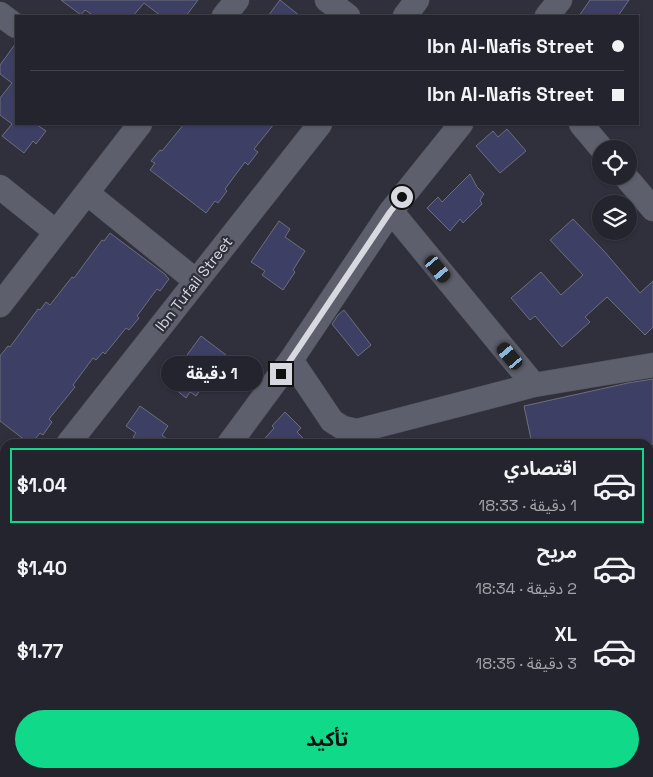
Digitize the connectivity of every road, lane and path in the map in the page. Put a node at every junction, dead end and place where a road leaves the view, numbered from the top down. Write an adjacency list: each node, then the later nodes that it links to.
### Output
1 (236, 0): 6 (street)
2 (327, 0): 7 (street)
3 (417, 0): 8 (street)
4 (560, 0): 9 (street)
5 (0, 14): 10 (street)
6 (225, 15)
7 (347, 15)
8 (406, 15)
9 (548, 15)
10 (15, 25)
11 (139, 125): 18 (street)
12 (319, 125): 22 (street, Ibn Tufail Street)
13 (460, 125): 20 (street)
14 (582, 125): 15 (street)
15 (594, 140)
16 (633, 185): 19 (street)
17 (0, 187): 21 (street)
18 (87, 192): 21 (street); 22 (street)
19 (653, 209)
20 (390, 212): 24 (street); 26 (street)
21 (56, 232): 23 (street)
22 (196, 281): 27 (street, Ibn Tufail Street)
23 (0, 305)
24 (291, 360): 26 (street); 28 (street)
25 (653, 365): 26 (street)
26 (534, 385)
27 (72, 439)
28 (234, 439)

